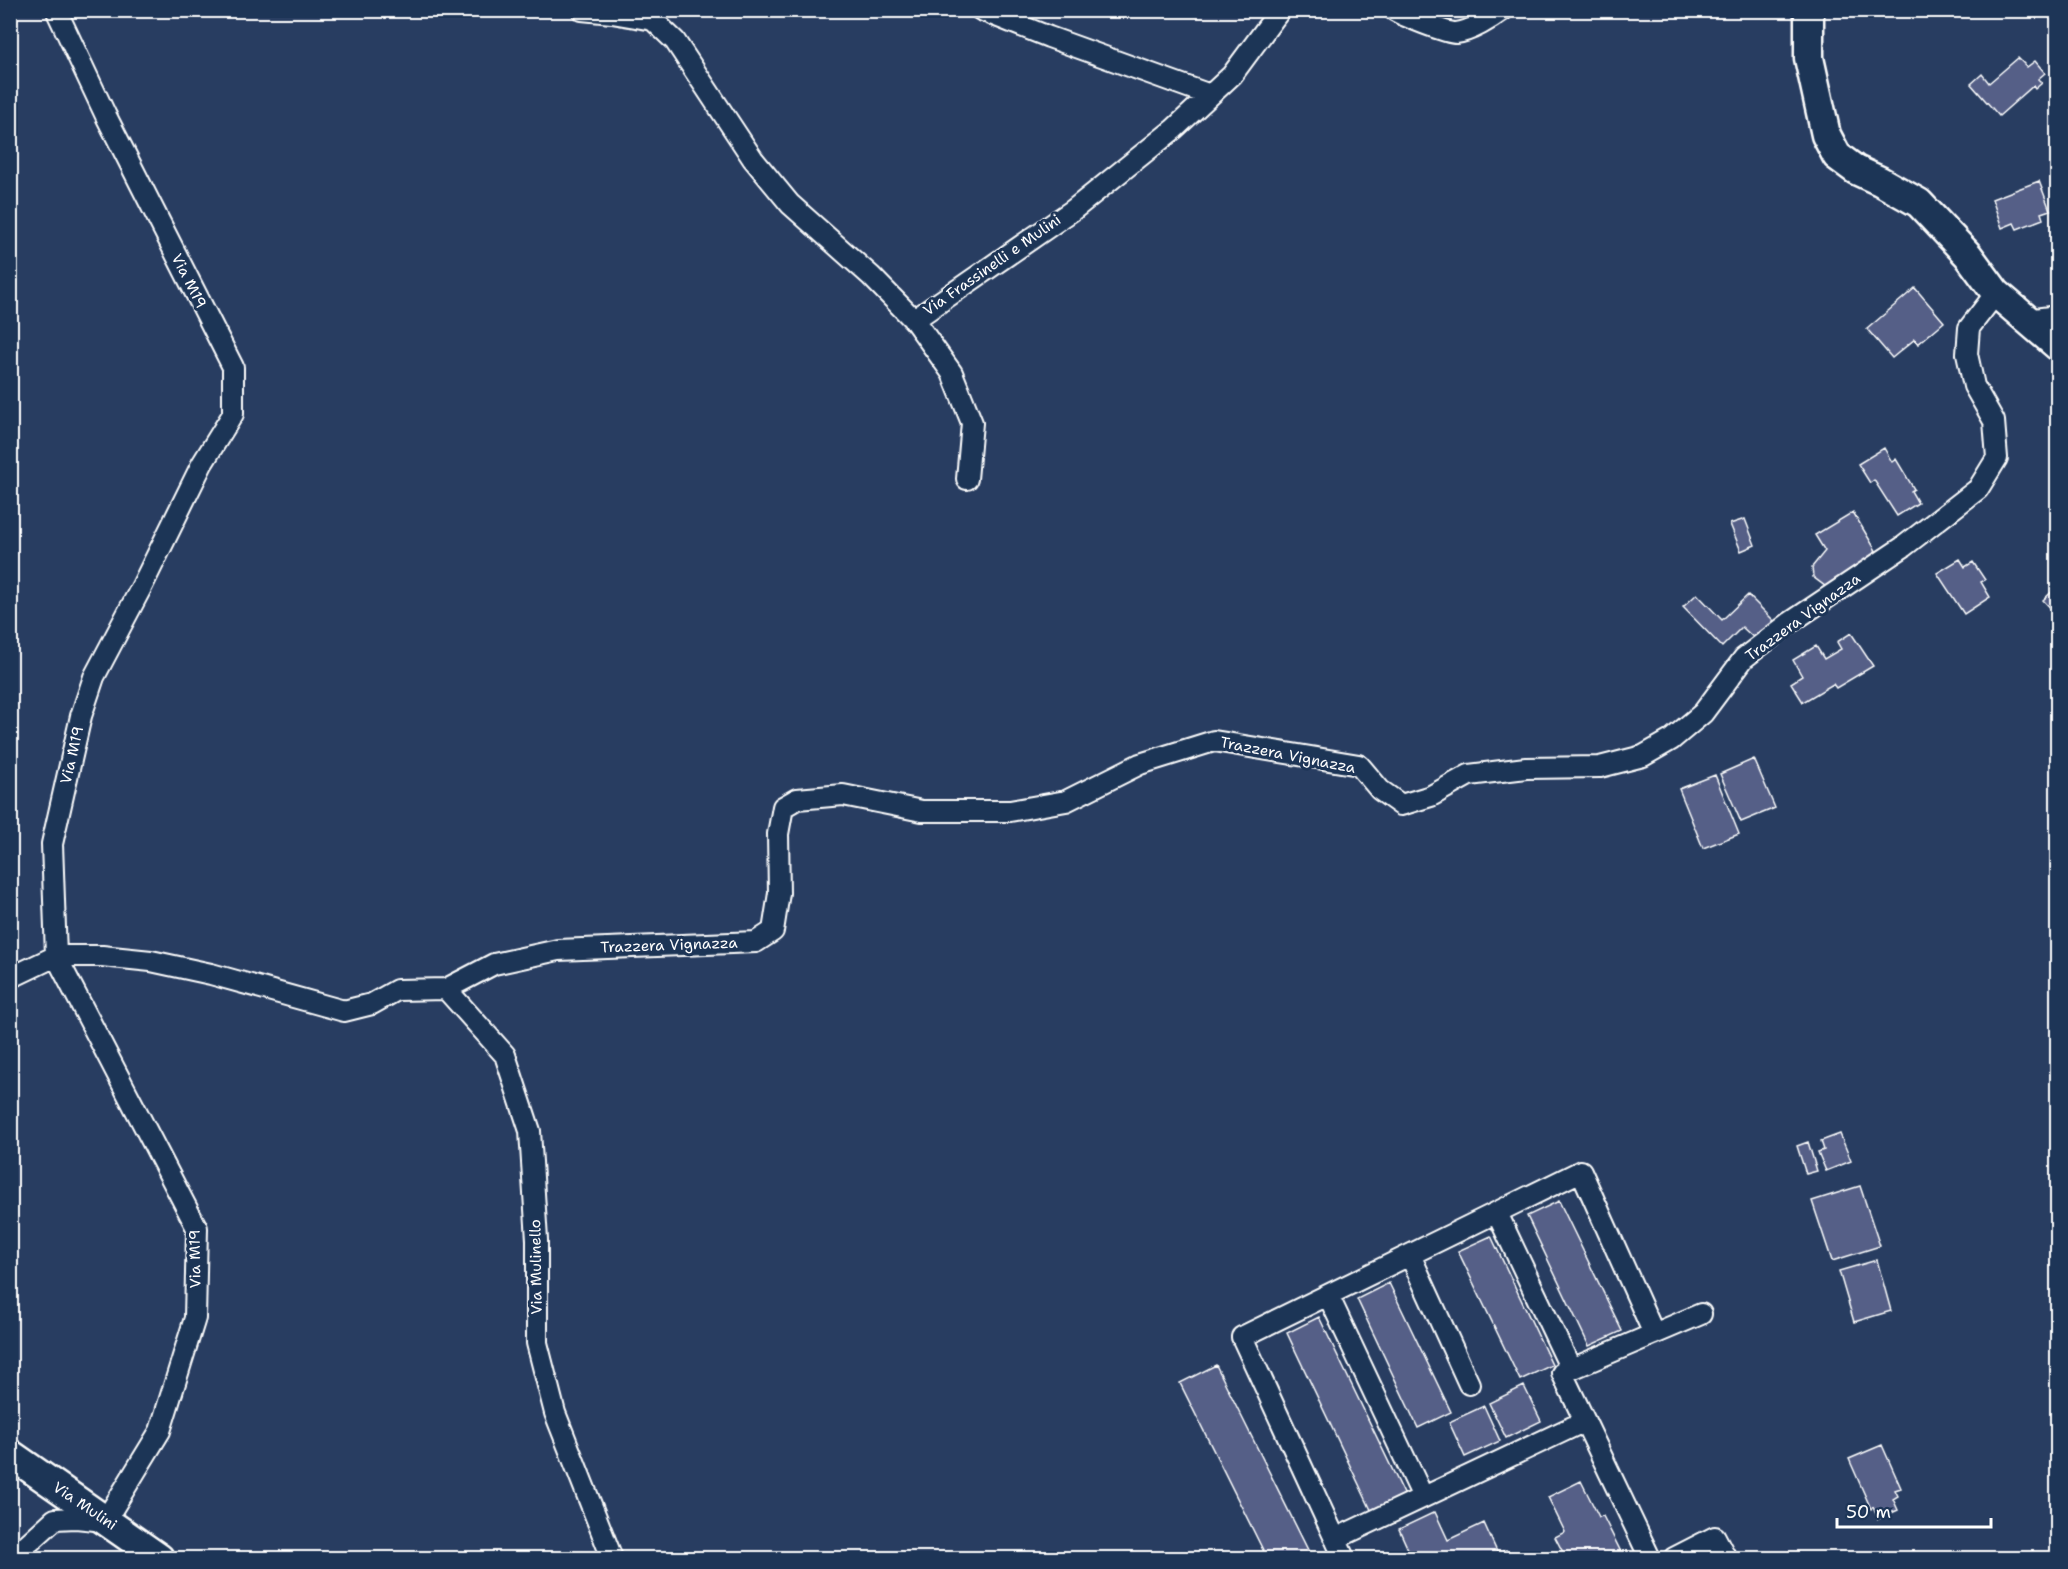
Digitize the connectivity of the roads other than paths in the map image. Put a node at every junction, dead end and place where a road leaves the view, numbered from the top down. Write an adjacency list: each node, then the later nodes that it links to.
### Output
1 (59, 10): 15 (street, Via M19)
2 (582, 10): 11 (street, Via Frassinelli e Mulini)
3 (981, 10): 8 (street)
4 (1280, 10): 8 (street, Via Frassinelli e Mulini)
5 (1394, 10): 6 (street)
6 (1503, 10)
7 (1809, 10): 9 (street)
8 (1210, 95): 11 (street, Via Frassinelli e Mulini)
9 (1996, 293): 12 (street); 17 (street, Trazzera Vignazza)
10 (2058, 316): 12 (street)
11 (914, 320): 14 (street)
12 (2025, 320): 13 (street)
13 (2058, 346)
14 (967, 479)
15 (56, 956): 16 (street); 17 (street, Trazzera Vignazza); 28 (street, Via M19)
16 (10, 978)
17 (446, 989): 32 (street, Via Mulinello)
18 (1497, 1213): 19 (street); 22 (street); 23 (street)
19 (1410, 1255): 20 (street); 24 (street)
20 (1328, 1295): 27 (street); 29 (street)
21 (1701, 1314): 22 (street)
22 (1654, 1334): 23 (street)
23 (1571, 1369): 25 (street)
24 (1469, 1384)
25 (1585, 1421): 27 (street); 34 (street)
26 (10, 1454): 28 (street, Via Mulini)
27 (1424, 1497): 29 (street)
28 (105, 1521): 30 (street); 31 (street, Via Mulini)
29 (1335, 1539): 33 (street)
30 (12, 1558)
31 (159, 1558)
32 (612, 1558)
33 (1344, 1558)
34 (1650, 1558)
35 (1674, 1558): 36 (street)
36 (1726, 1558)

